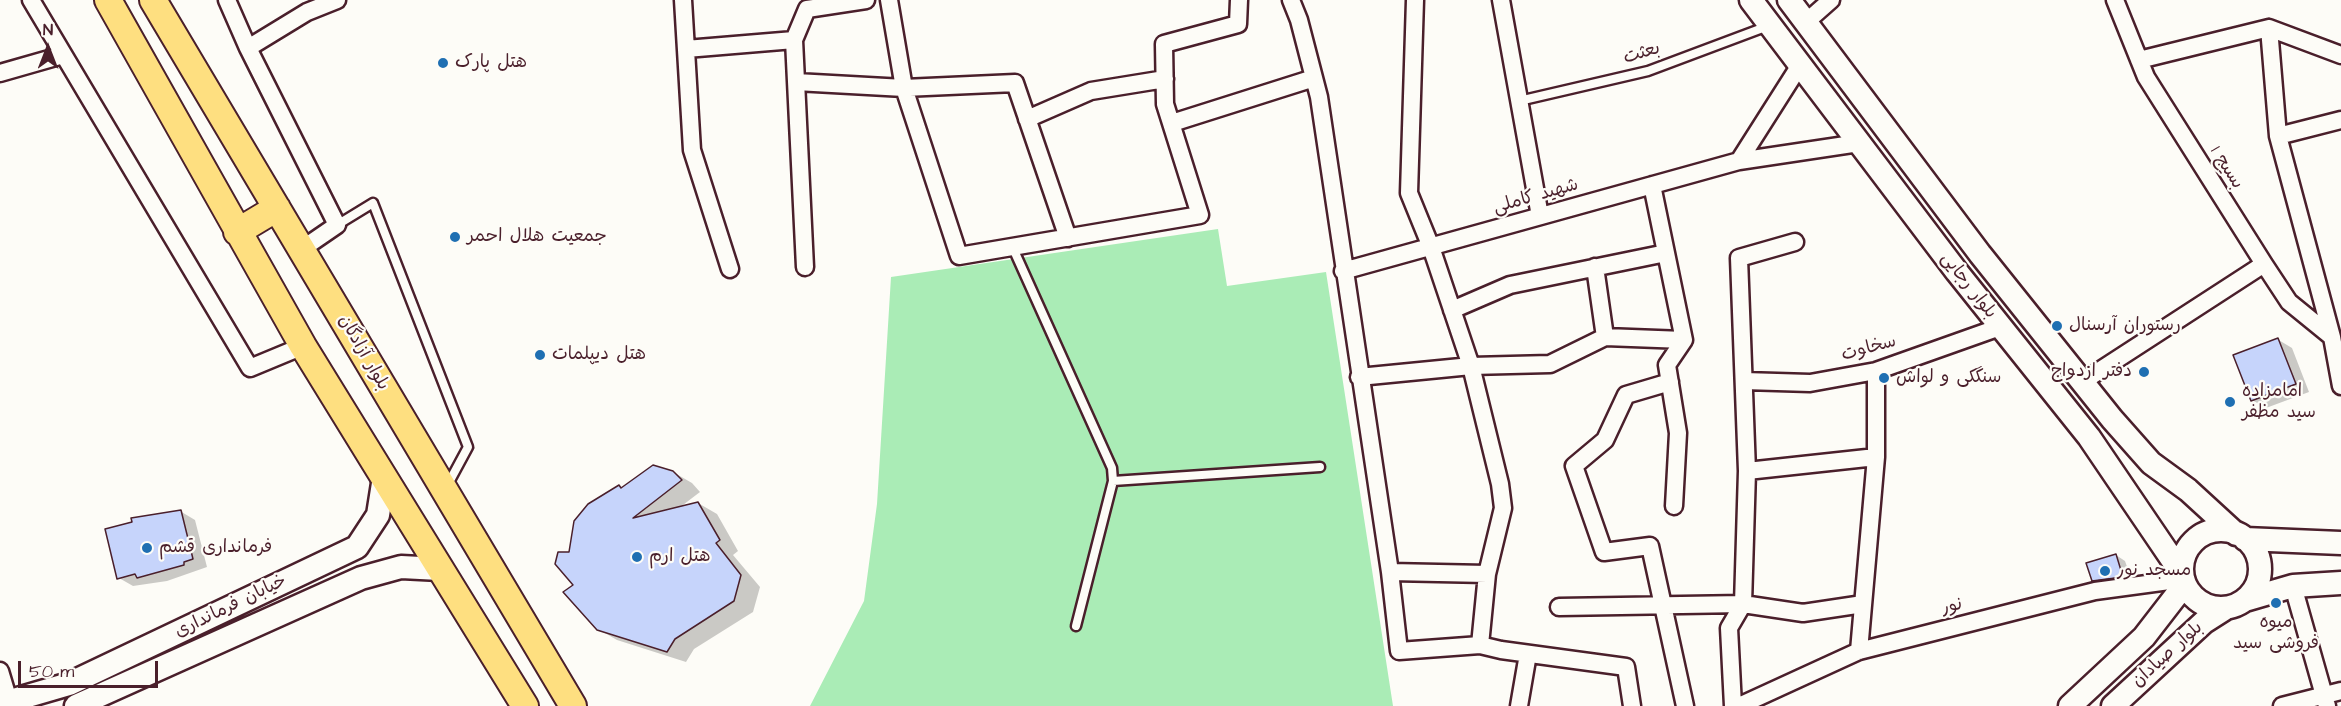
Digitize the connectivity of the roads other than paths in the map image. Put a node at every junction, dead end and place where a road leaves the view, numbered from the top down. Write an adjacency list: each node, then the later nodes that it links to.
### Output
1 (32, 0): 22 (street)
2 (108, 0): 42 (main road)
3 (153, 0): 39 (main road, بلوار آزادگان)
4 (227, 0): 20 (street)
5 (337, 0): 20 (street)
6 (683, 0): 21 (street)
7 (866, 0): 19 (street)
8 (889, 0): 30 (street)
9 (1239, 0): 28 (street)
10 (1291, 0): 27 (street)
11 (1415, 0): 46 (street)
12 (1501, 0): 31 (street)
13 (1751, 0): 17 (main road, بلوار رجایی)
14 (1831, 0): 16 (street)
15 (2115, 0): 24 (street, بسیج 1)
16 (1796, 7): 65 (main road, بلوار رجایی)
17 (1770, 26): 25 (main road, بلوار رجایی); 31 (lane, بعثت)
18 (2269, 28): 23 (street); 24 (street); 35 (street)
19 (794, 40): 21 (street); 29 (street)
20 (248, 48): 41 (street)
21 (686, 49): 52 (street)
22 (63, 55): 26 (street); 59 (street)
23 (2341, 55)
24 (2139, 60): 49 (street, بسیج 1)
25 (1800, 65): 36 (main road, بلوار رجایی); 37 (street)
26 (0, 73)
27 (1314, 78): 34 (street); 53 (street)
28 (1165, 79): 32 (street); 34 (street)
29 (796, 82): 30 (street); 50 (street)
30 (904, 88): 32 (street); 45 (street)
31 (1519, 101): 40 (street)
32 (1027, 119): 43 (street)
33 (2341, 120): 35 (street)
34 (1172, 123): 43 (street)
35 (2278, 136): 57 (street)
36 (1859, 143): 37 (street, شهید کاملی); 55 (main road, بلوار رجایی)
37 (1739, 161): 38 (street, شهید کاملی)
38 (1652, 185): 40 (street, شهید کاملی); 48 (street)
39 (277, 208): 42 (main road); 47 (main road, بلوار آزادگان)
40 (1540, 216): 46 (street, شهید کاملی)
41 (337, 225): 47 (street); 72 (lane)
42 (237, 232): 59 (main road)
43 (1068, 238): 45 (street)
44 (1795, 242): 63 (street)
45 (1012, 245): 71 (lane)
46 (1431, 247): 53 (street, شهید کاملی); 54 (street)
47 (302, 249): 72 (main road, بلوار آزادگان)
48 (1666, 253): 51 (street); 58 (street)
49 (2264, 264): 57 (street, بسیج 1); 65 (street)
50 (806, 267)
51 (1595, 267): 54 (street); 56 (street)
52 (730, 269)
53 (1343, 271): 62 (street)
54 (1452, 310): 60 (street)
55 (2000, 327): 61 (street, سخاوت); 79 (main road, بلوار رجایی)
56 (1605, 337): 58 (street); 60 (street)
57 (2332, 337): 66 (street)
58 (1684, 340): 64 (street)
59 (303, 346): 70 (main road)
60 (1471, 366): 62 (street); 78 (street)
61 (1876, 371): 63 (street, سخاوت); 67 (street)
62 (1359, 377): 77 (street)
63 (1744, 381): 69 (street)
64 (1670, 382): 73 (street); 85 (street)
65 (2082, 382): 74 (main road, بلوار رجایی)
66 (2341, 386)
67 (1876, 457): 69 (street); 83 (street)
68 (1320, 466): 71 (lane)
69 (1747, 471): 82 (street)
70 (384, 477): 76 (main road); 94 (main road, خیابان فرمانداری)
71 (1113, 481): 87 (lane)
72 (444, 492): 97 (main road, بلوار آزادگان)
73 (1674, 507)
74 (2241, 536): 75 (main road); 79 (main road); 84 (main road)
75 (2341, 543)
76 (440, 569): 95 (main road, خیابان فرمانداری); 96 (main road)
77 (1390, 572): 78 (street); 88 (street)
78 (1487, 574): 88 (street)
79 (2184, 579): 84 (main road); 89 (street, نور); 103 (main road, بلوار صیادان)
80 (2341, 583): 81 (main road)
81 (2293, 586): 84 (main road); 93 (street)
82 (1743, 604): 83 (street); 85 (street); 101 (street)
83 (1863, 604): 89 (street)
84 (2235, 604): 104 (main road, بلوار صیادان)
85 (1665, 605): 86 (street); 100 (street)
86 (1559, 607)
87 (1076, 626)
88 (1480, 645): 90 (street)
89 (1859, 651): 102 (street, نور)
90 (1528, 654): 98 (street); 99 (street)
91 (0, 671): 94 (street)
92 (2341, 691): 93 (street)
93 (2325, 701): 105 (street)
94 (7, 704)
95 (79, 706)
96 (525, 706)
97 (573, 706)
98 (1519, 706)
99 (1632, 706)
100 (1685, 706)
101 (1733, 706)
102 (1739, 706)
103 (2070, 706)
104 (2113, 706)
105 (2282, 706)

